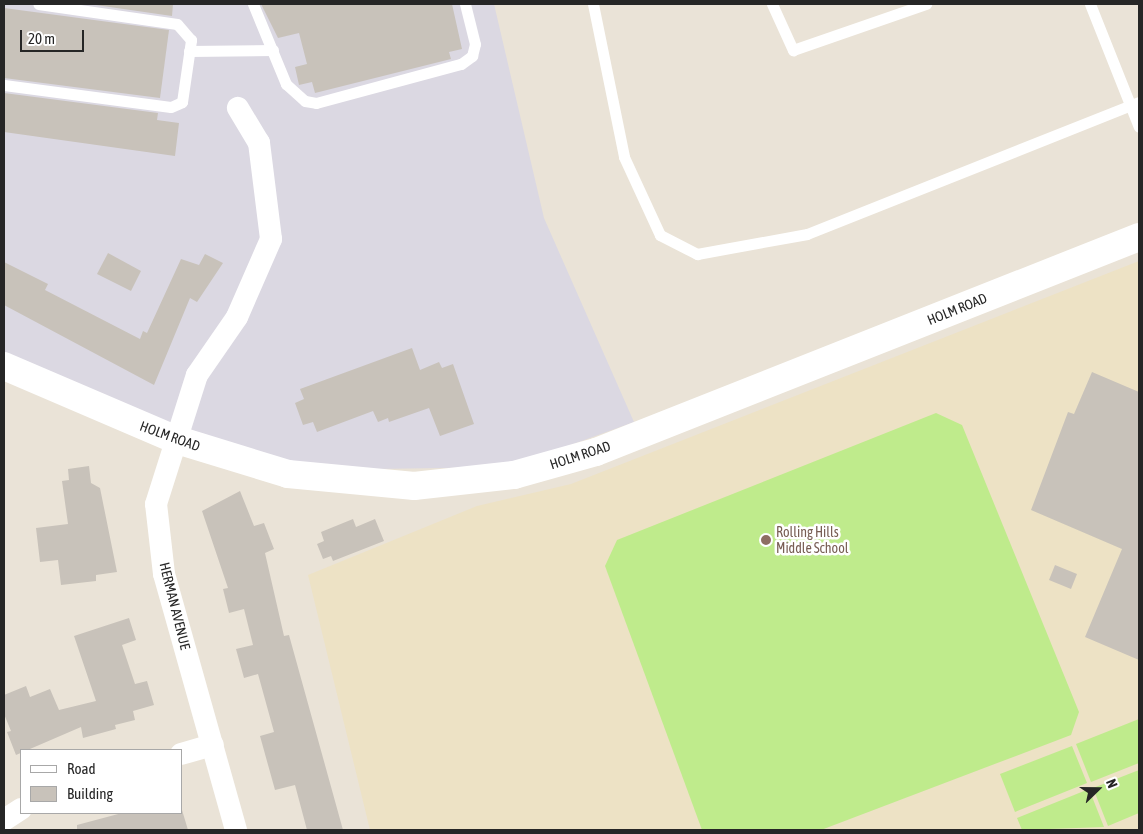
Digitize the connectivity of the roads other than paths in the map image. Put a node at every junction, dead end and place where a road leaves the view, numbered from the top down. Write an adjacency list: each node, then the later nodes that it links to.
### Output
1 (38, 4): 9 (lane)
2 (254, 4): 8 (lane)
3 (465, 4): 8 (lane)
4 (593, 4): 11 (lane)
5 (772, 4): 6 (lane)
6 (926, 4)
7 (1090, 4): 11 (lane)
8 (273, 50): 9 (lane)
9 (189, 51): 10 (lane)
10 (4, 85)
11 (1135, 104): 13 (lane)
12 (238, 108): 16 (street, HERMAN AVENUE)
13 (1139, 127)
14 (1139, 237): 16 (street, HOLM ROAD)
15 (4, 366): 16 (street, HOLM ROAD)
16 (174, 439): 17 (street, HERMAN AVENUE)
17 (213, 745): 18 (street); 21 (street, HERMAN AVENUE)
18 (182, 754)
19 (20, 810): 20 (street)
20 (4, 820)
21 (236, 830)

